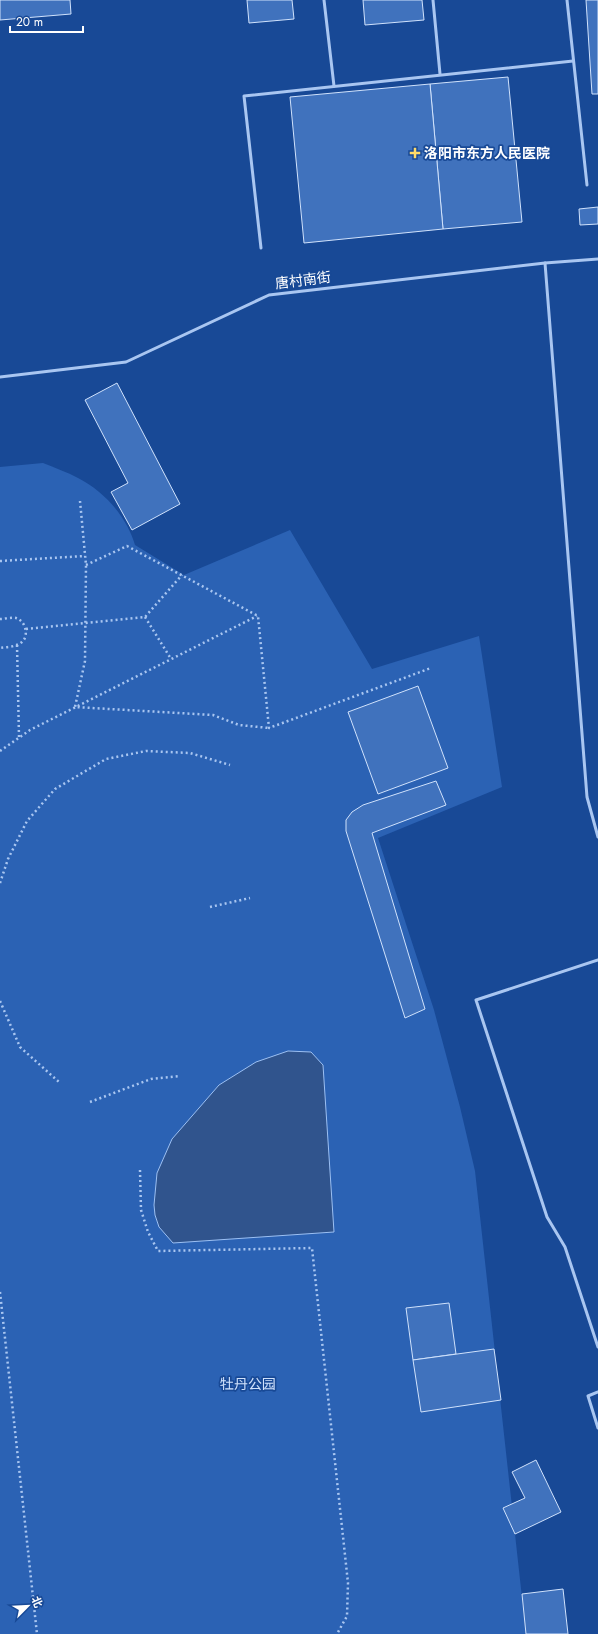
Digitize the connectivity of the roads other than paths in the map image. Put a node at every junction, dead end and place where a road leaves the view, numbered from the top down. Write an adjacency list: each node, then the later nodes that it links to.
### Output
1 (324, 0): 6 (lane)
2 (433, 0): 5 (lane)
3 (567, 0): 4 (lane)
4 (573, 61): 5 (lane); 7 (lane)
5 (440, 74): 6 (lane)
6 (334, 86): 8 (lane)
7 (587, 185)
8 (261, 248)
9 (598, 259): 10 (lane, 唐村南街)
10 (545, 263): 11 (lane, 唐村南街); 12 (lane)
11 (0, 377)
12 (598, 837)
13 (598, 960): 14 (lane)
14 (598, 1347)
15 (598, 1392): 16 (lane)
16 (598, 1428)

